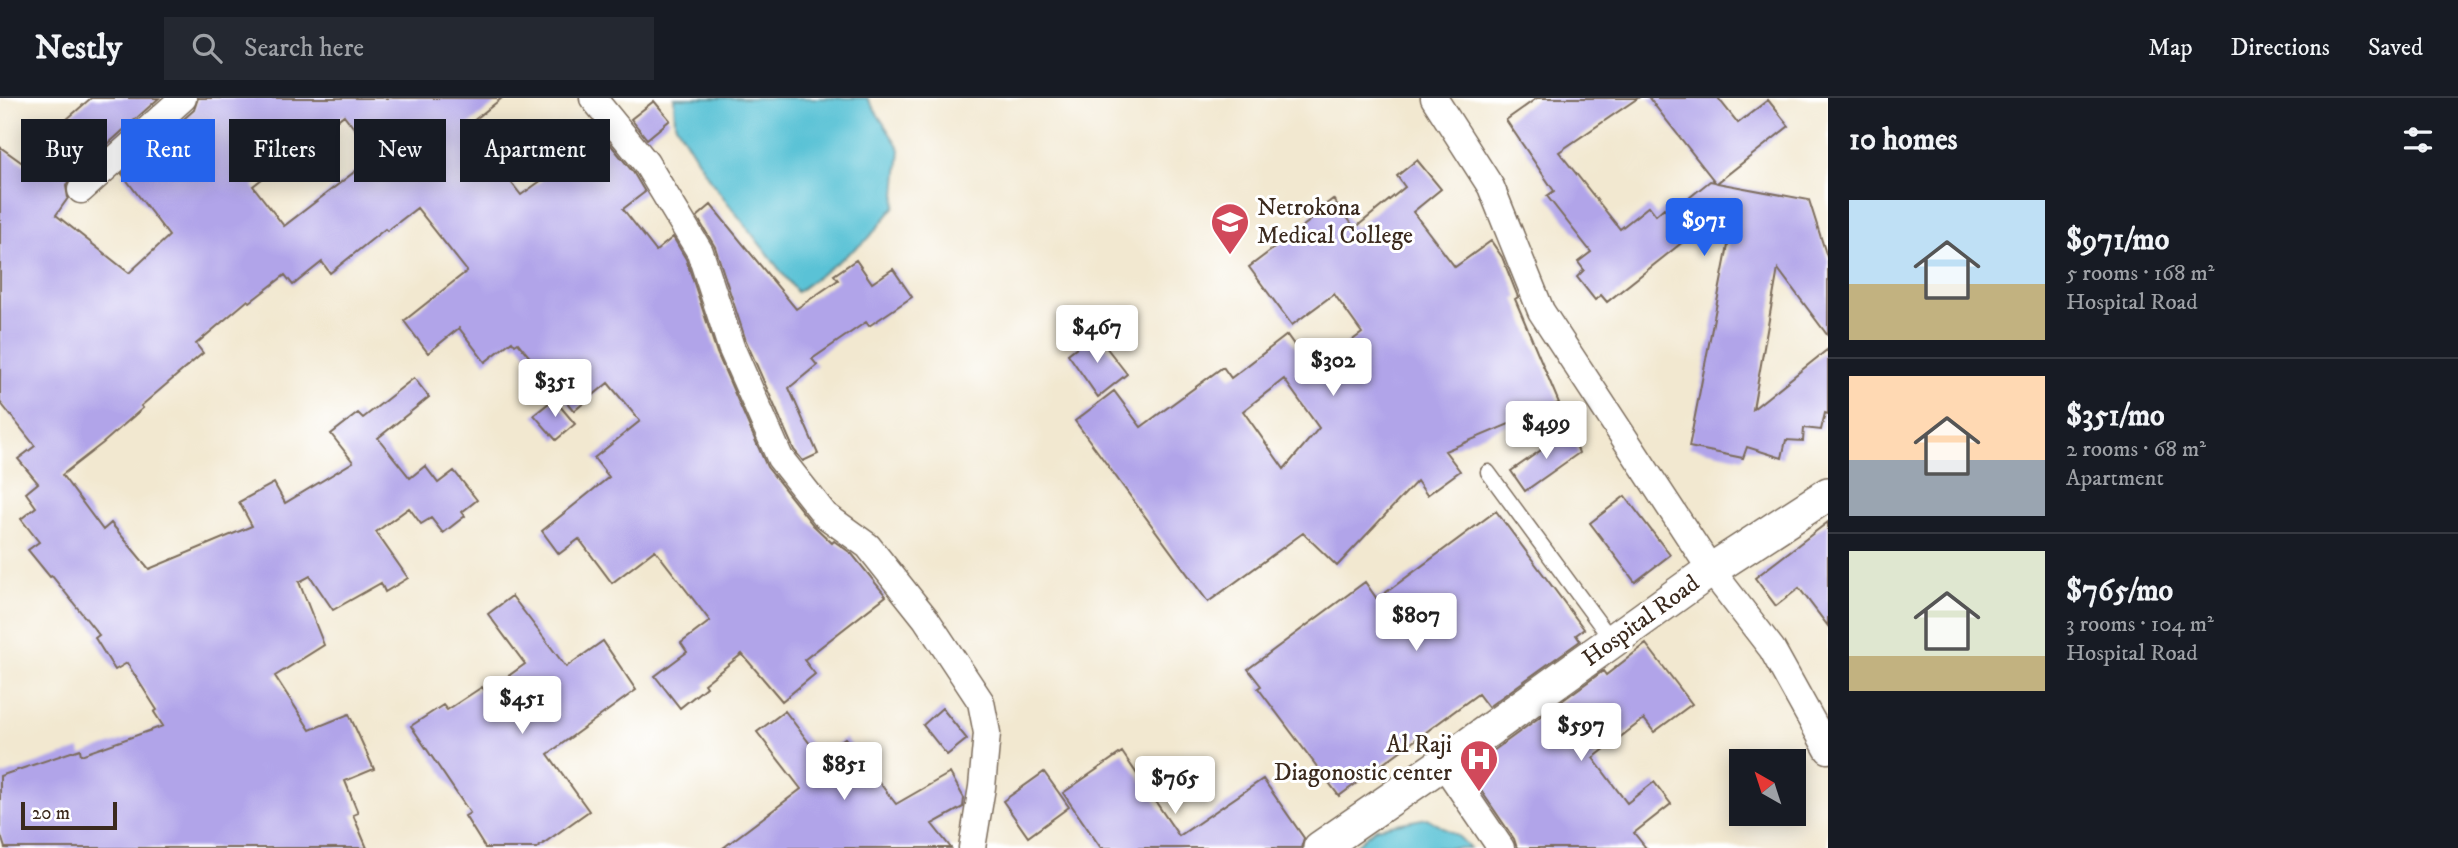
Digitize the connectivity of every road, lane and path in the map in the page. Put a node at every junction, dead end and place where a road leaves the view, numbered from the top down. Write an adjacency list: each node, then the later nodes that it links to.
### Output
1 (183, 98): 4 (street)
2 (593, 98): 11 (street)
3 (1434, 98): 7 (street)
4 (82, 190)
5 (1488, 472): 8 (lane)
6 (1828, 494): 7 (street, Hospital Road)
7 (1711, 570): 8 (street, Hospital Road); 9 (street)
8 (1614, 642): 10 (street, Hospital Road)
9 (1828, 750)
10 (1443, 763): 12 (street, Hospital Road); 13 (street)
11 (972, 848)
12 (1320, 848)
13 (1501, 848)

